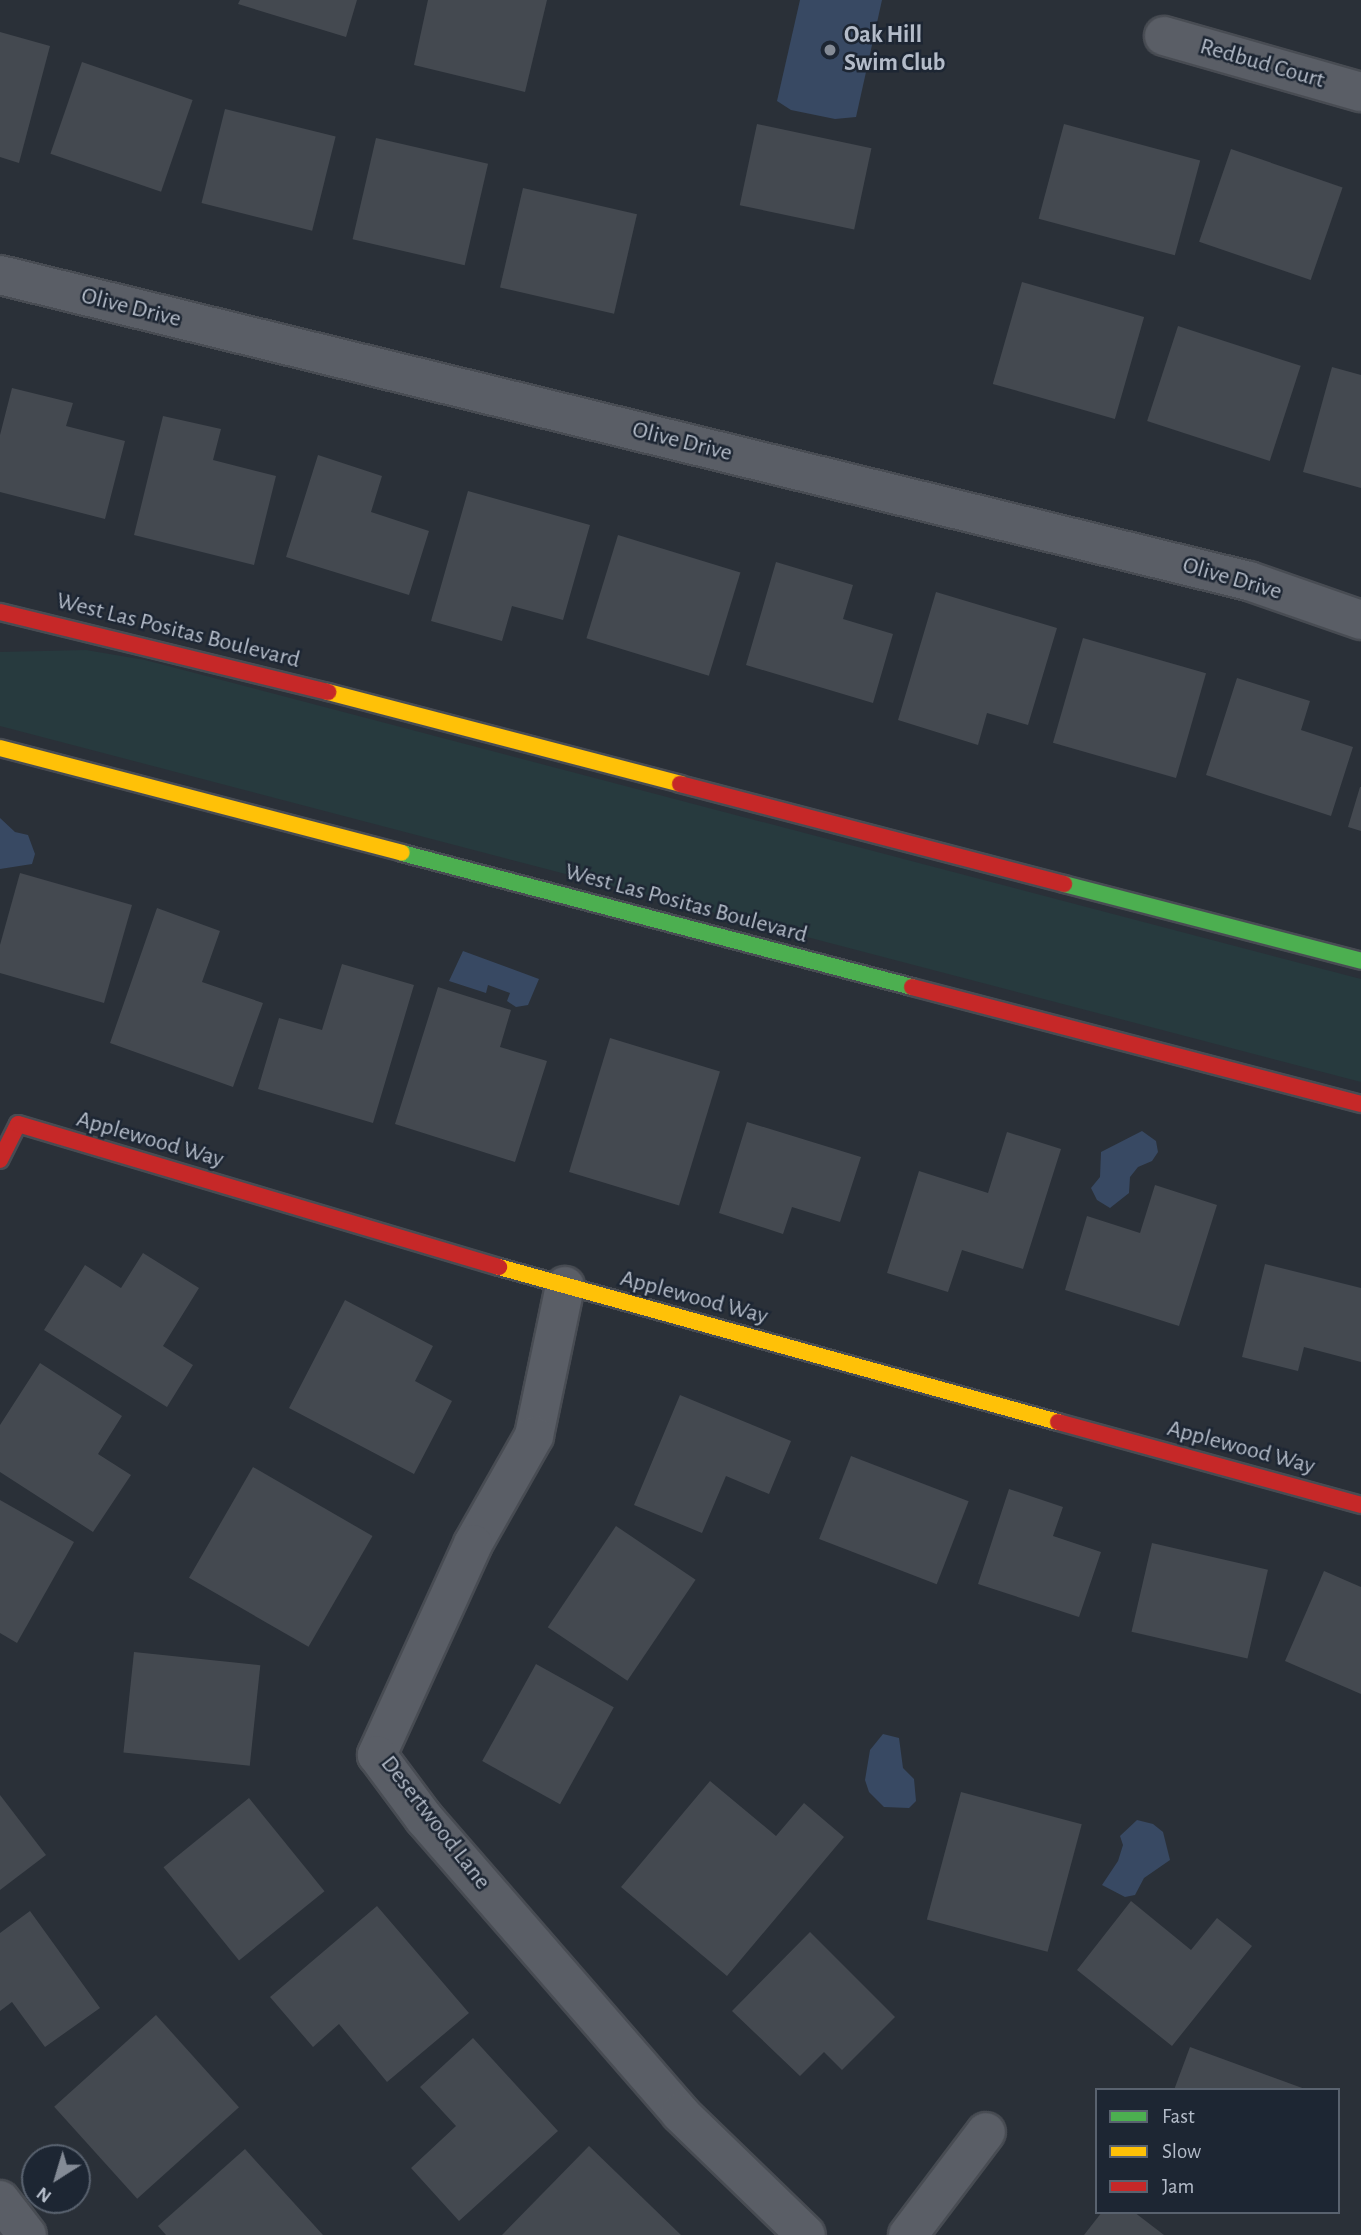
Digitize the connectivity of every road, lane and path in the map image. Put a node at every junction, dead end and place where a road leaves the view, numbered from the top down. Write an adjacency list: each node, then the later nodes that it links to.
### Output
1 (1164, 36): 2 (street, Redbud Court)
2 (1361, 92)
3 (0, 275): 5 (street, Olive Drive)
4 (0, 612): 7 (main road, West Las Positas Boulevard)
5 (1361, 620)
6 (0, 748): 8 (main road, West Las Positas Boulevard)
7 (1361, 961)
8 (1361, 1104)
9 (0, 1160): 10 (main road, Applewood Way)
10 (565, 1286): 11 (main road, Applewood Way); 15 (street, Desertwood Lane)
11 (1361, 1505)
12 (986, 2132): 16 (street)
13 (0, 2200): 14 (street)
14 (27, 2235)
15 (806, 2235)
16 (908, 2235)

